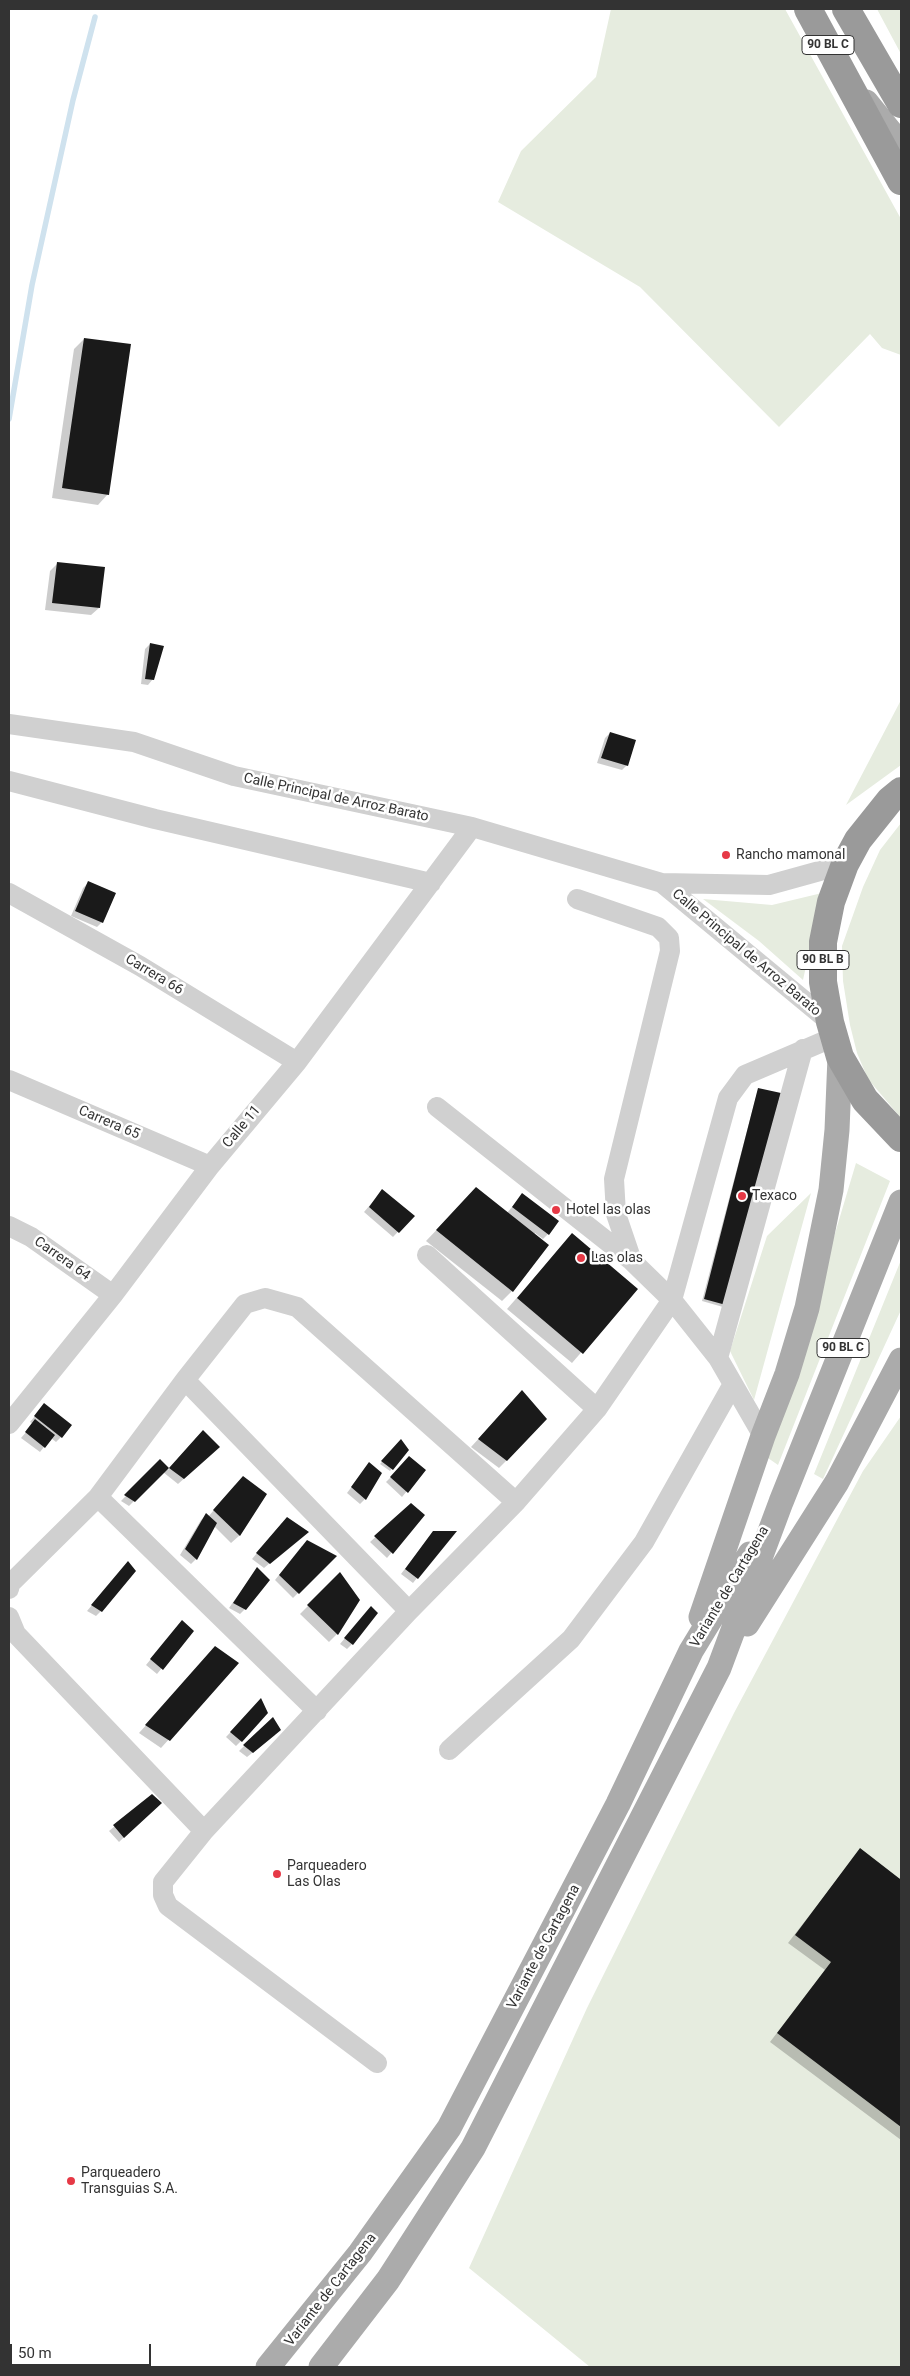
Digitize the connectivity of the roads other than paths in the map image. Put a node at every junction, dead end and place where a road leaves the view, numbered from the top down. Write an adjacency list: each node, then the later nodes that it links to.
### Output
1 (808, 9): 4 (highway, 90 BL C)
2 (846, 9): 3 (highway, 90 BL C)
3 (876, 64): 5 (highway); 6 (main road, 90 BL C)
4 (848, 81): 6 (main road, 90 BL C); 7 (highway)
5 (901, 104)
6 (900, 143)
7 (901, 181)
8 (9, 724): 11 (street, Calle Principal de Arroz Barato)
9 (9, 781): 13 (street)
10 (901, 792): 12 (highway, 90 BL B)
11 (472, 828): 13 (street, Calle 11); 14 (street, Calle Principal de Arroz Barato)
12 (845, 864): 14 (street, Calle Principal de Arroz Barato); 17 (highway, 90 BL B)
13 (431, 883): 19 (street, Calle 11)
14 (662, 883): 17 (street, Calle Principal de Arroz Barato)
15 (9, 893): 19 (street, Carrera 66)
16 (577, 899): 27 (street)
17 (834, 1039): 18 (street); 22 (highway, 90 BL B); 36 (main road)
18 (803, 1049): 29 (street); 30 (street)
19 (297, 1062): 23 (street, Calle 11)
20 (9, 1080): 23 (street, Carrera 65)
21 (436, 1107): 27 (street)
22 (901, 1138)
23 (210, 1166): 28 (street, Calle 11)
24 (901, 1202): 38 (main road, Variante de Cartagena / 90 BL C)
25 (9, 1226): 28 (street, Carrera 64)
26 (427, 1255): 34 (street)
27 (632, 1261): 29 (street)
28 (113, 1295): 35 (street, Calle 11)
29 (672, 1300): 30 (street); 34 (street)
30 (718, 1358): 33 (street)
31 (901, 1360): 44 (main road)
32 (185, 1380): 37 (street); 39 (street); 41 (street)
33 (733, 1384): 36 (street); 46 (street)
34 (597, 1409): 39 (street)
35 (9, 1424)
36 (763, 1436): 43 (main road)
37 (98, 1497): 40 (street); 45 (street)
38 (783, 1498): 43 (main road, Variante de Cartagena / 90 BL C); 44 (main road, Variante de Cartagena / 90 BL C)
39 (516, 1502): 41 (street)
40 (9, 1589)
41 (410, 1611): 45 (street)
42 (9, 1617): 47 (street)
43 (691, 1651): 49 (main road, Variante de Cartagena)
44 (719, 1668): 50 (main road, Variante de Cartagena)
45 (316, 1711): 47 (street)
46 (449, 1750)
47 (204, 1831): 48 (street)
48 (377, 2063)
49 (268, 2367)
50 (321, 2367)

